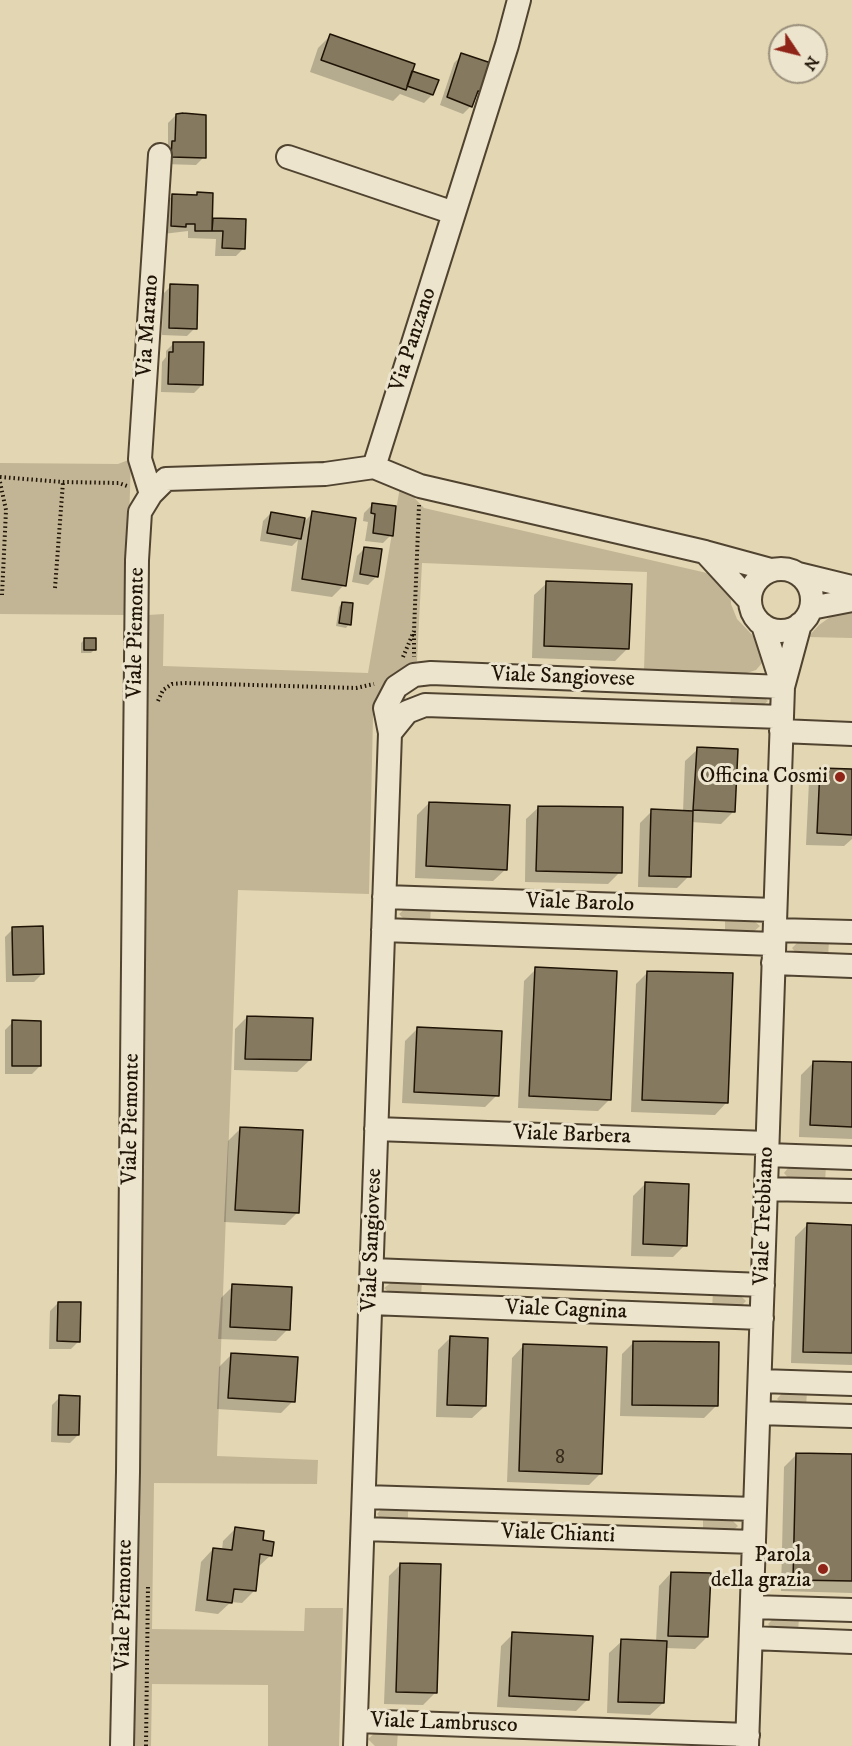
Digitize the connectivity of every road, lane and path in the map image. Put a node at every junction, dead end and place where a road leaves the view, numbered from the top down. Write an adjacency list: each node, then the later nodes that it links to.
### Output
1 (519, 0): 4 (street, Via Panzano)
2 (160, 155): 10 (street, Via Marano)
3 (288, 157): 4 (street)
4 (454, 213): 5 (street, Via Panzano)
5 (374, 467): 9 (street); 10 (street)
6 (0, 477): 8 (path)
7 (0, 482): 16 (path)
8 (63, 482): 10 (path); 15 (path)
9 (420, 486): 11 (street); 21 (path)
10 (151, 494): 57 (street, Viale Piemonte)
11 (705, 552): 12 (street); 17 (street)
12 (771, 570): 13 (street); 17 (street)
13 (798, 574): 14 (street); 19 (street)
14 (852, 587)
15 (54, 588)
16 (2, 596)
17 (750, 600): 20 (street)
18 (852, 600): 19 (street)
19 (805, 616): 20 (street); 23 (street, Viale Trebbiano)
20 (764, 625): 23 (street, Viale Trebbiano)
21 (402, 659)
22 (376, 683): 24 (path)
23 (783, 687): 25 (street, Viale Trebbiano); 26 (street, Viale Sangiovese)
24 (158, 710)
25 (782, 724): 26 (street, Viale Sangiovese); 27 (street, Viale Sangiovese); 31 (street, Viale Trebbiano)
26 (390, 733): 28 (street, Viale Sangiovese)
27 (852, 734)
28 (384, 897): 29 (street, Viale Sangiovese); 31 (street, Viale Barolo)
29 (383, 930): 31 (street, Viale Barolo); 33 (street, Viale Sangiovese)
30 (852, 932): 31 (street)
31 (774, 937): 32 (street); 34 (street, Viale Trebbiano)
32 (852, 966)
33 (376, 1129): 34 (street, Viale Barbera); 38 (street, Viale Sangiovese)
34 (767, 1149): 35 (street, Viale Barbera); 36 (street, Viale Trebbiano)
35 (852, 1158)
36 (766, 1189): 37 (street); 39 (street, Viale Trebbiano)
37 (852, 1191)
38 (372, 1270): 39 (street, Viale Cagnina); 40 (street, Viale Sangiovese)
39 (763, 1285): 41 (street, Viale Trebbiano)
40 (370, 1303): 41 (street, Viale Cagnina); 46 (street, Viale Sangiovese)
41 (762, 1318): 42 (street, Viale Trebbiano)
42 (760, 1381): 43 (street); 44 (street, Viale Trebbiano)
43 (852, 1384)
44 (759, 1413): 45 (street); 47 (street, Viale Trebbiano)
45 (852, 1416)
46 (364, 1497): 47 (street, Viale Chianti); 48 (street, Viale Sangiovese)
47 (755, 1509): 49 (street, Viale Trebbiano)
48 (363, 1529): 49 (street, Viale Chianti); 55 (street, Viale Sangiovese)
49 (754, 1542): 51 (street, Viale Trebbiano)
50 (148, 1579): 58 (path)
51 (752, 1607): 52 (street); 53 (street, Viale Trebbiano)
52 (852, 1610)
53 (751, 1638): 54 (street); 56 (street, Viale Trebbiano)
54 (852, 1642)
55 (356, 1721): 56 (street, Viale Lambrusco); 59 (street, Viale Sangiovese)
56 (747, 1741)
57 (122, 1746)
58 (146, 1746)
59 (355, 1746)

